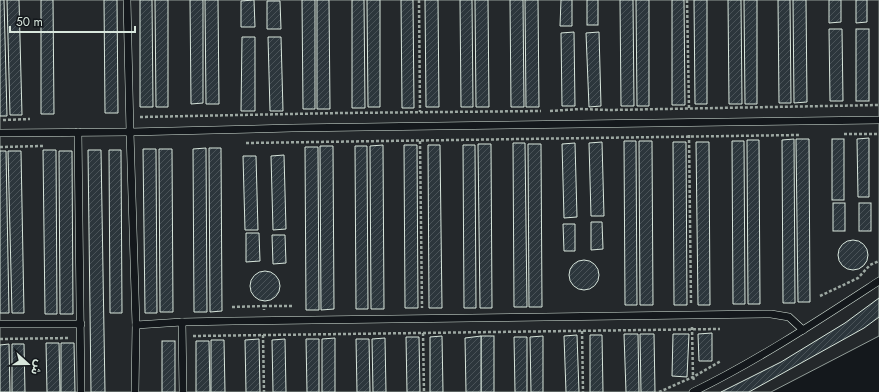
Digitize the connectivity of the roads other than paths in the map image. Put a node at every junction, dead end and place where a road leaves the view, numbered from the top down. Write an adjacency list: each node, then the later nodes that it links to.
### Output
1 (127, 0): 4 (lane)
2 (879, 120): 4 (lane)
3 (78, 132): 4 (lane); 5 (lane); 9 (lane)
4 (130, 132): 10 (lane)
5 (0, 133)
6 (879, 281): 11 (lane)
7 (182, 322): 10 (lane); 11 (lane); 15 (lane)
8 (0, 324): 9 (lane)
9 (81, 324): 13 (lane)
10 (136, 325): 14 (lane)
11 (803, 330): 12 (lane)
12 (695, 391)
13 (81, 392)
14 (135, 392)
15 (183, 392)

